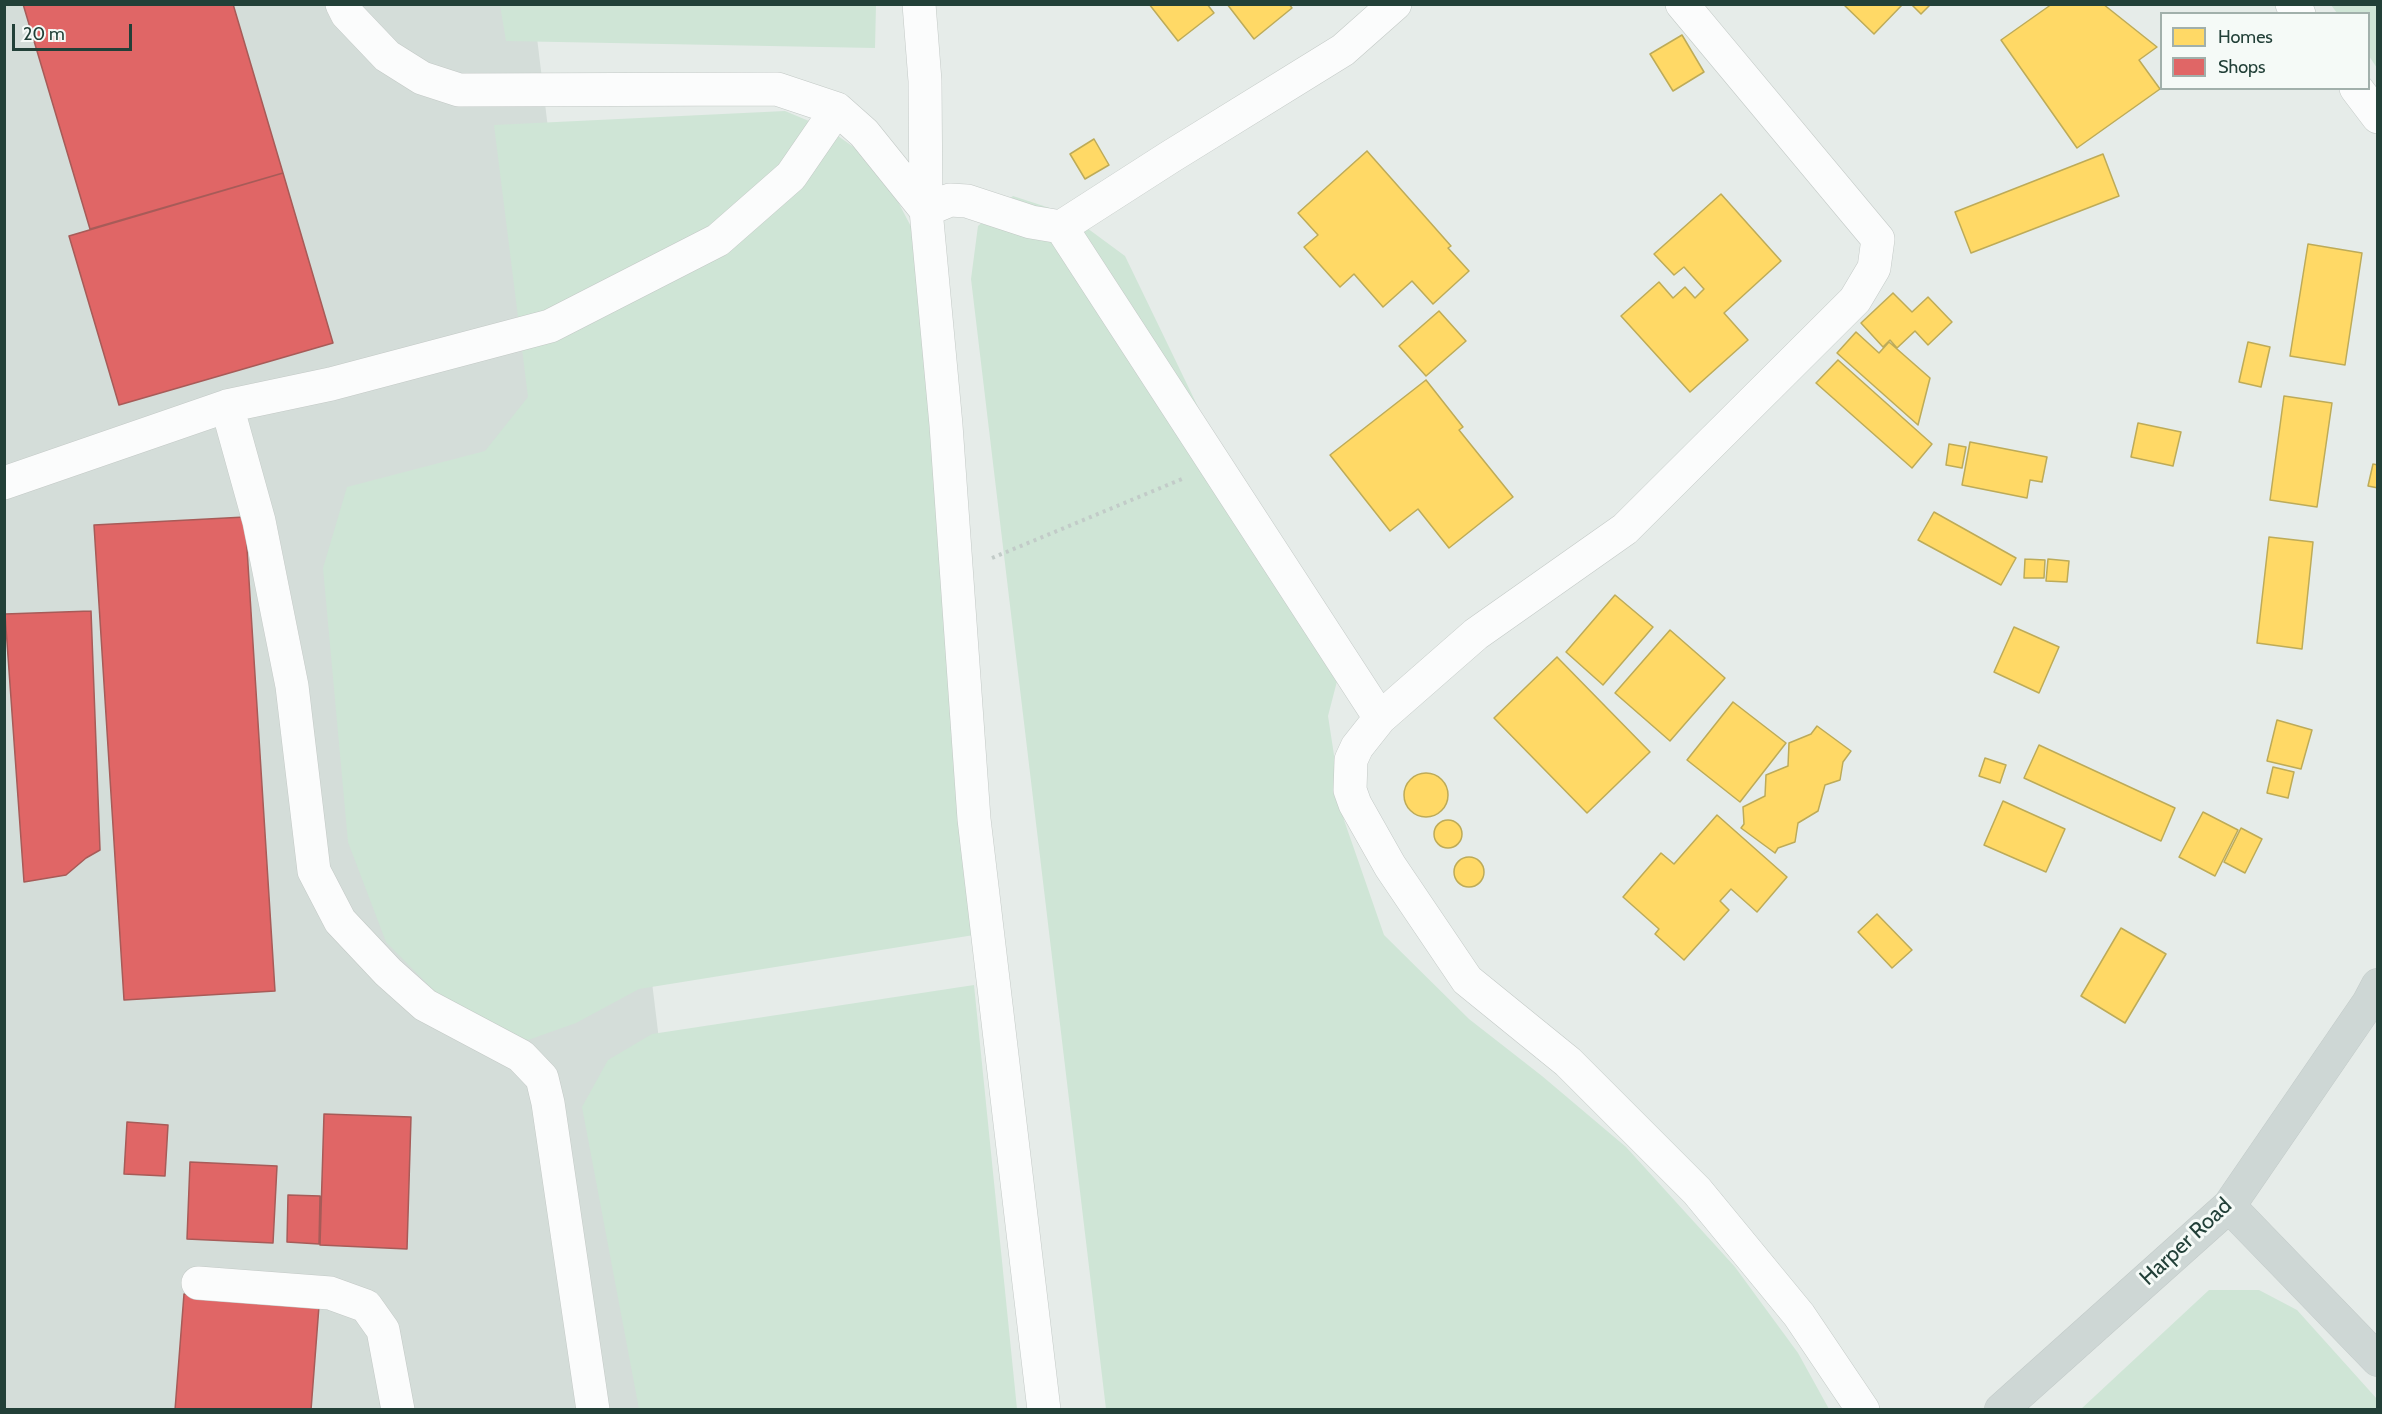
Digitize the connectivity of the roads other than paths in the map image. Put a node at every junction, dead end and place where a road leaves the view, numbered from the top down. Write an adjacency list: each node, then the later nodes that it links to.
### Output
1 (342, 4): 6 (street)
2 (919, 4): 8 (street)
3 (1395, 4): 9 (street)
4 (1682, 4): 12 (street)
5 (2358, 90): 7 (street)
6 (837, 109): 8 (street); 10 (street)
7 (2378, 117)
8 (926, 210): 9 (street); 19 (street)
9 (1061, 227): 12 (street)
10 (227, 406): 11 (street); 18 (street)
11 (4, 483)
12 (1380, 718): 20 (street)
13 (2378, 986): 14 (main road, Harper Road)
14 (2229, 1206): 16 (main road); 21 (main road, Harper Road)
15 (198, 1283): 17 (street)
16 (2374, 1349)
17 (398, 1410)
18 (593, 1410)
19 (1044, 1410)
20 (1863, 1410)
21 (2001, 1410)

